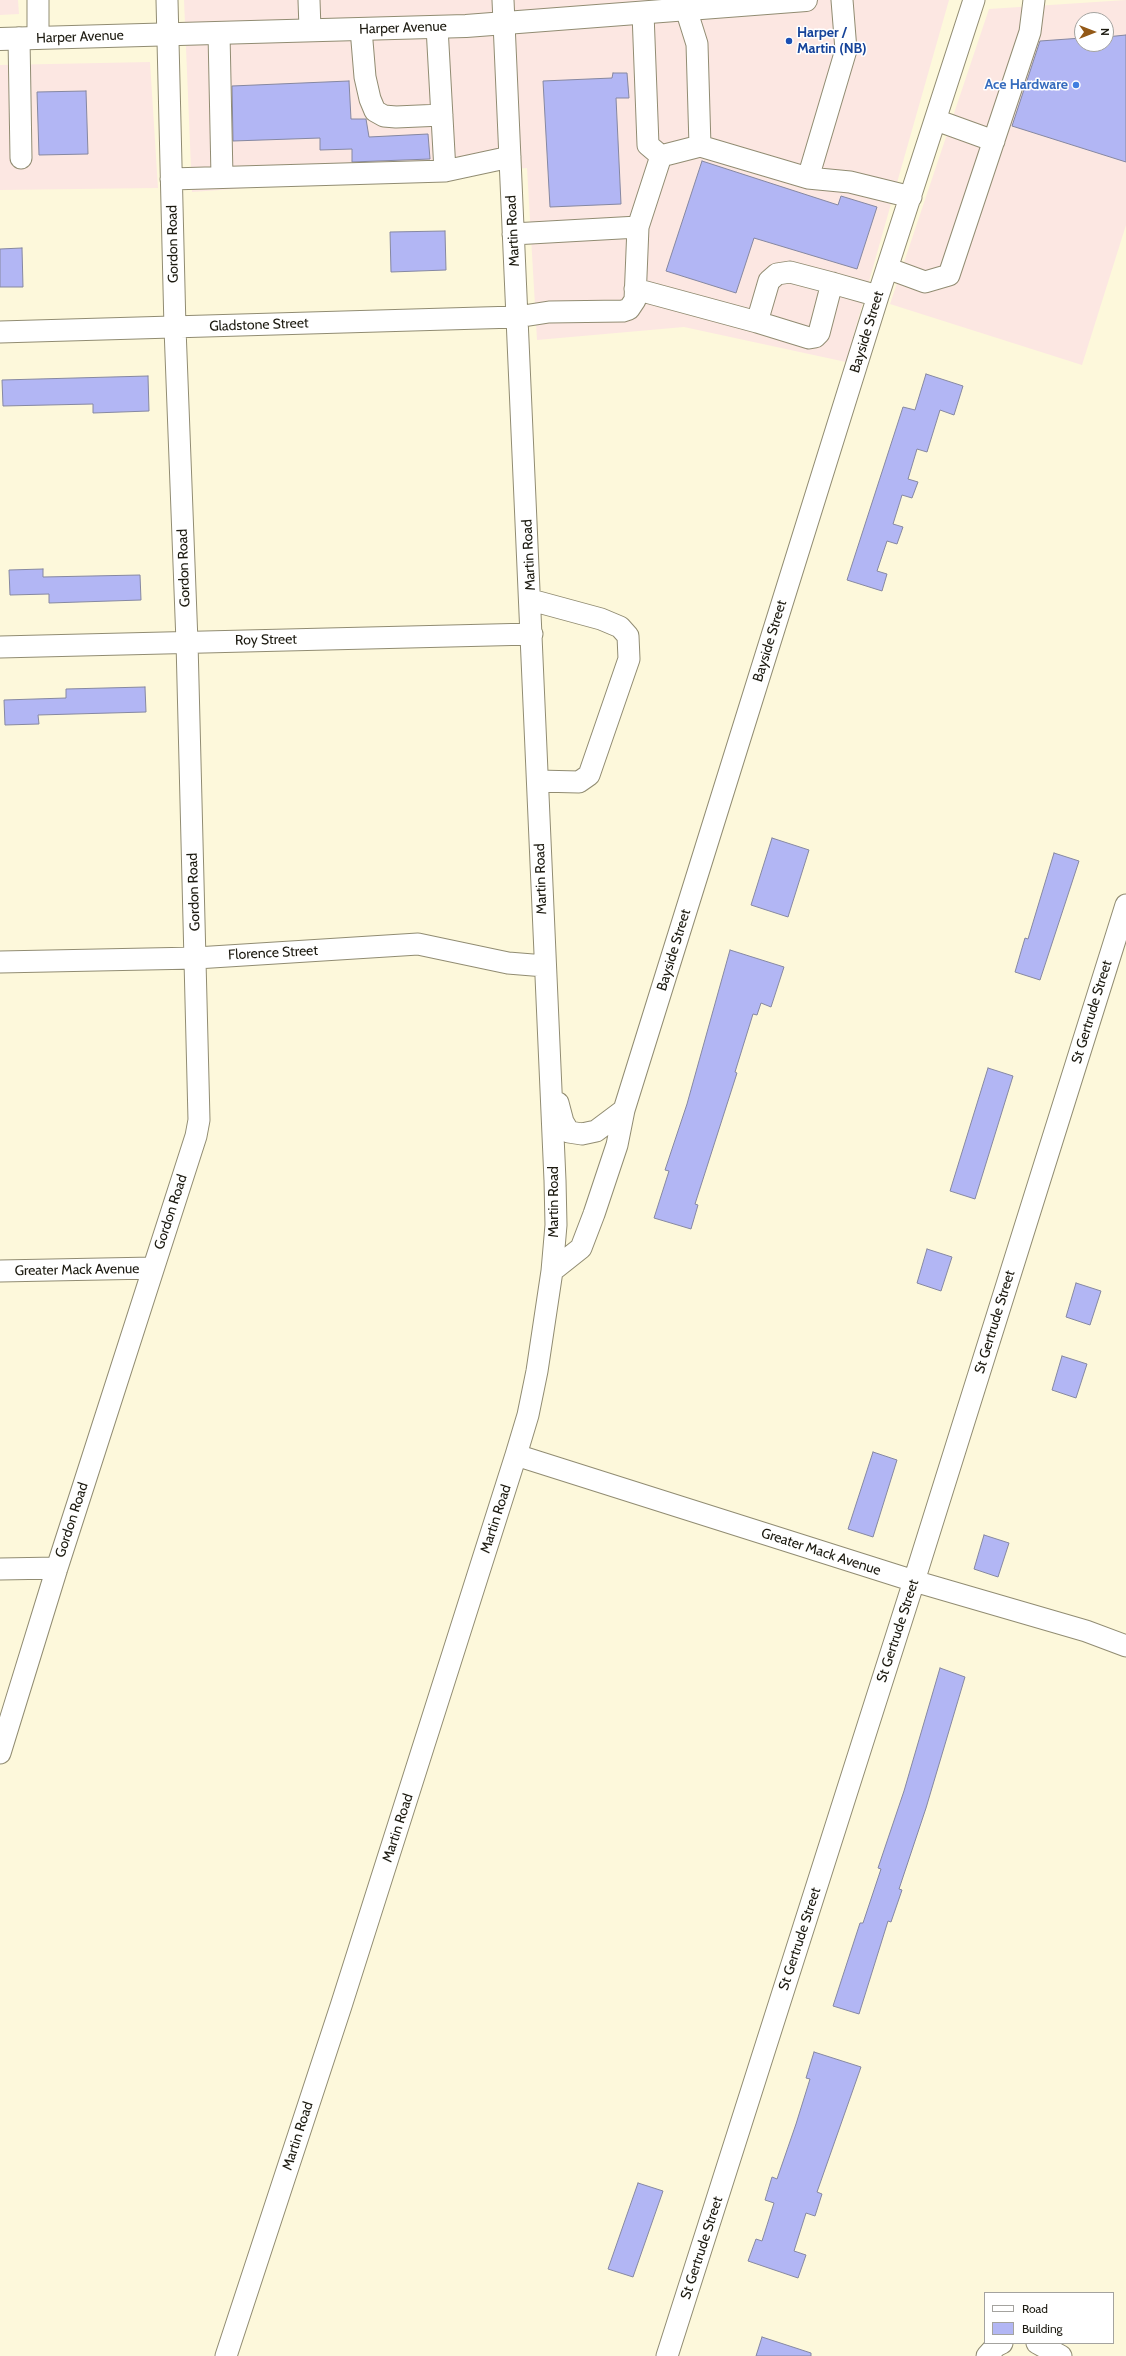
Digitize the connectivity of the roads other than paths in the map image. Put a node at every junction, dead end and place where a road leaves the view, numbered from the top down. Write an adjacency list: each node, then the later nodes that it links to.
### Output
1 (38, 0): 17 (street)
2 (167, 0): 16 (street, Gordon Road)
3 (310, 0): 14 (street)
4 (503, 0): 11 (street, Martin Road)
5 (806, 0): 9 (main road, Harper Avenue)
6 (842, 0): 27 (street)
7 (974, 0): 19 (street, Bayside Street)
8 (1034, 0): 20 (street)
9 (686, 5): 10 (main road, Harper Avenue); 21 (street)
10 (643, 13): 11 (main road, Harper Avenue); 22 (street)
11 (504, 24): 12 (main road, Harper Avenue); 23 (street, Martin Road)
12 (437, 27): 13 (main road, Harper Avenue); 18 (street)
13 (361, 29): 14 (main road, Harper Avenue); 18 (street)
14 (310, 30): 15 (main road, Harper Avenue)
15 (219, 33): 16 (main road, Harper Avenue); 26 (street)
16 (168, 34): 17 (main road, Harper Avenue); 28 (street, Gordon Road)
17 (19, 38): 24 (street)
18 (442, 115): 25 (street)
19 (936, 120): 20 (street); 29 (street, Bayside Street)
20 (994, 141): 32 (street)
21 (700, 146): 22 (street); 27 (street)
22 (661, 156): 30 (street)
23 (510, 157): 25 (street); 31 (street, Martin Road)
24 (21, 158)
25 (444, 171): 26 (street)
26 (222, 177): 28 (street)
27 (808, 178): 29 (street)
28 (171, 179): 38 (street, Gordon Road)
29 (911, 197): 32 (street, Bayside Street)
30 (638, 227): 31 (street); 34 (street)
31 (513, 234): 36 (street, Martin Road)
32 (887, 268): 35 (street, Bayside Street)
33 (832, 283): 35 (street); 37 (street); 37 (street)
34 (635, 289): 36 (street, Gladstone Street); 37 (street)
35 (878, 296): 50 (street, Bayside Street)
36 (517, 317): 38 (street, Gladstone Street); 40 (street, Martin Road)
37 (757, 322)
38 (175, 328): 39 (street, Gladstone Street); 42 (street, Gordon Road)
39 (0, 332)
40 (531, 600): 41 (street, Martin Road); 44 (street)
41 (532, 634): 42 (street, Roy Street); 44 (street, Martin Road)
42 (187, 642): 43 (street, Roy Street); 46 (street, Gordon Road)
43 (0, 647)
44 (538, 781): 48 (street, Martin Road)
45 (1126, 905): 57 (street, St Gertrude Street)
46 (196, 958): 47 (street, Florence Street); 48 (street, Florence Street); 51 (street, Gordon Road)
47 (0, 962)
48 (545, 966): 49 (street, Martin Road)
49 (549, 1063): 50 (street); 53 (street, Martin Road)
50 (624, 1110): 53 (street, Bayside Street)
51 (153, 1268): 52 (street, Greater Mack Avenue); 55 (street, Gordon Road)
52 (0, 1271)
53 (552, 1271): 54 (street, Martin Road)
54 (516, 1455): 57 (street, Greater Mack Avenue); 62 (street, Martin Road)
55 (57, 1568): 56 (street); 59 (street, Gordon Road)
56 (0, 1569)
57 (914, 1581): 58 (street, Greater Mack Avenue); 63 (street, St Gertrude Street)
58 (1126, 1646)
59 (0, 1754)
60 (1000, 2344): 64 (street)
61 (1039, 2344): 65 (street)
62 (226, 2356)
63 (667, 2356)
64 (987, 2356)
65 (1061, 2356)

